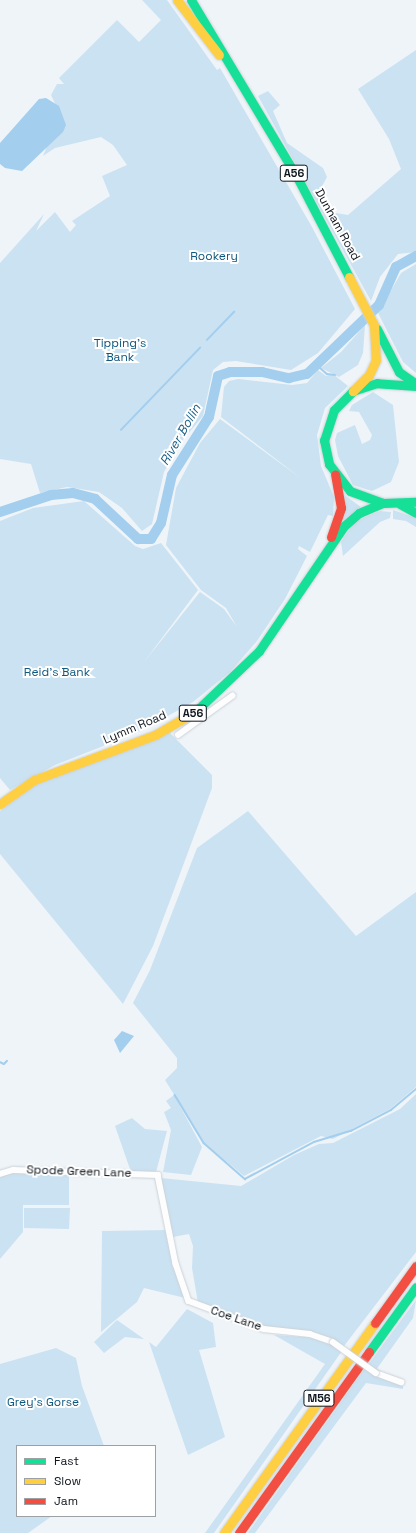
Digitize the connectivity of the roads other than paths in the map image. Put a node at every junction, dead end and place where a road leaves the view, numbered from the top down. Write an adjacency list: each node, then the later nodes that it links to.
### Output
1 (177, 0): 3 (main road, Dunham Road / A56)
2 (191, 0): 3 (main road, Dunham Road / A56)
3 (221, 56): 4 (main road, Dunham Road / A56)
4 (375, 326): 5 (main road, Dunham Road / A56); 6 (main road, Dunham Road / A56)
5 (416, 385): 6 (main road, A56)
6 (353, 391): 7 (main road, A56)
7 (335, 474): 8 (main road, A56); 12 (main road, Lymm Road / A56)
8 (383, 502): 10 (main road, A56); 12 (main road, Lymm Road / A56)
9 (416, 502): 10 (main road, A56)
10 (398, 503): 11 (main road)
11 (416, 512)
12 (327, 547): 15 (main road, Lymm Road / A56)
13 (232, 696): 14 (street)
14 (178, 735)
15 (0, 804)
16 (0, 1174): 17 (street, Spode Green Lane)
17 (158, 1175): 20 (street, Coe Lane, bridge)
18 (416, 1266): 21 (main road, M56)
19 (416, 1287): 22 (main road, M56)
20 (401, 1382)
21 (224, 1533)
22 (240, 1533)

